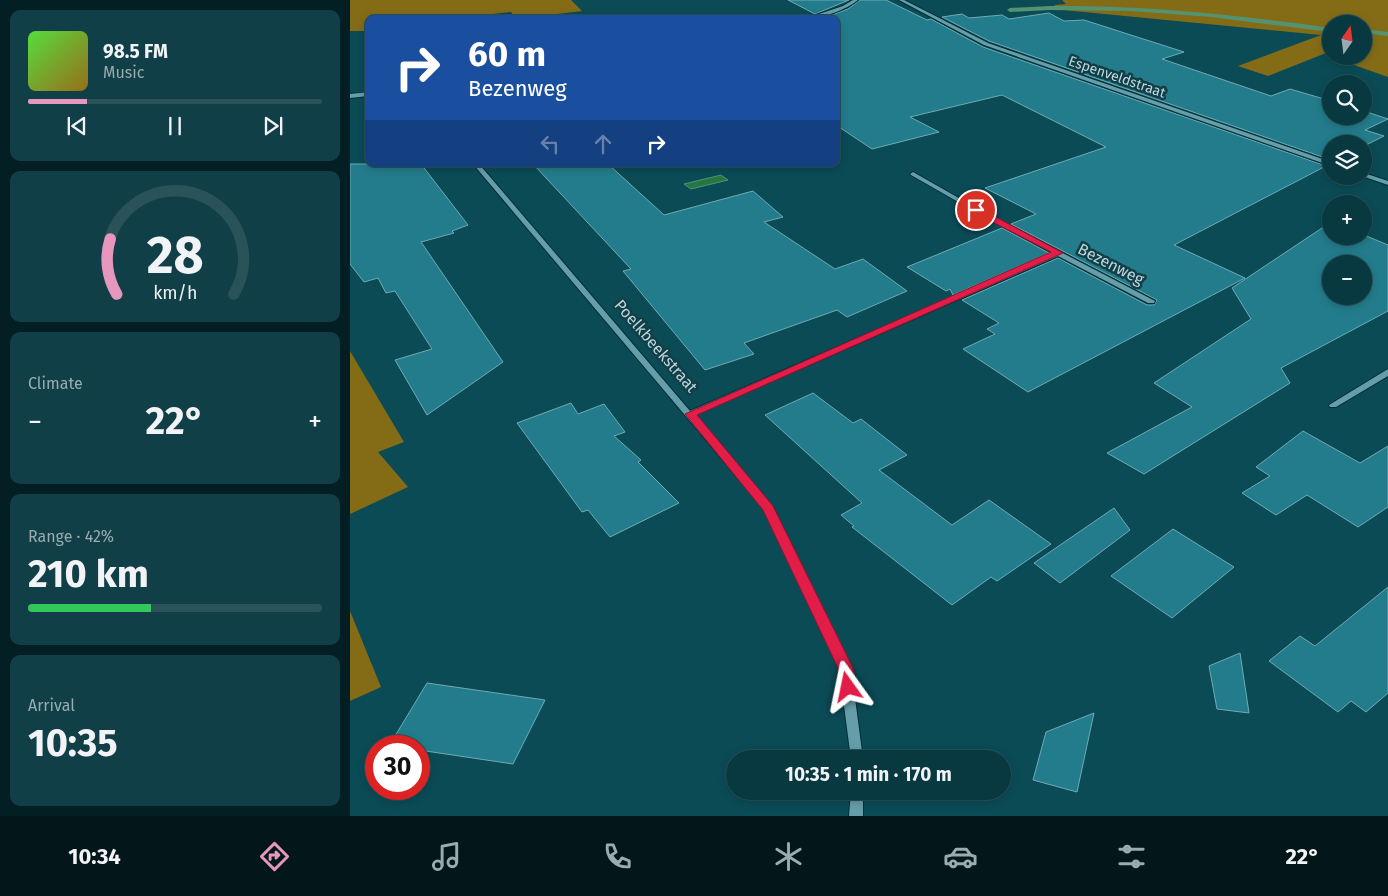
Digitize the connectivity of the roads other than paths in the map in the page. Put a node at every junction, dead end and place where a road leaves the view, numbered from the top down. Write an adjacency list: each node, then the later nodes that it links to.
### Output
1 (856, 0): 3 (street)
2 (901, 0): 6 (street, Espenveldstraat)
3 (819, 15)
4 (365, 94): 5 (street)
5 (350, 96)
6 (1322, 161)
7 (479, 167): 15 (street, Poelkbeekstraat)
8 (913, 174): 11 (street, Bezenweg)
9 (1372, 178): 10 (street)
10 (1388, 184)
11 (1058, 253): 12 (street, Bezenweg); 15 (street, Bezenweg)
12 (1151, 301)
13 (1388, 372): 14 (street)
14 (1333, 405)
15 (690, 414): 16 (street, Poelkbeekstraat)
16 (856, 750)
17 (857, 800): 18 (street)
18 (856, 816)

